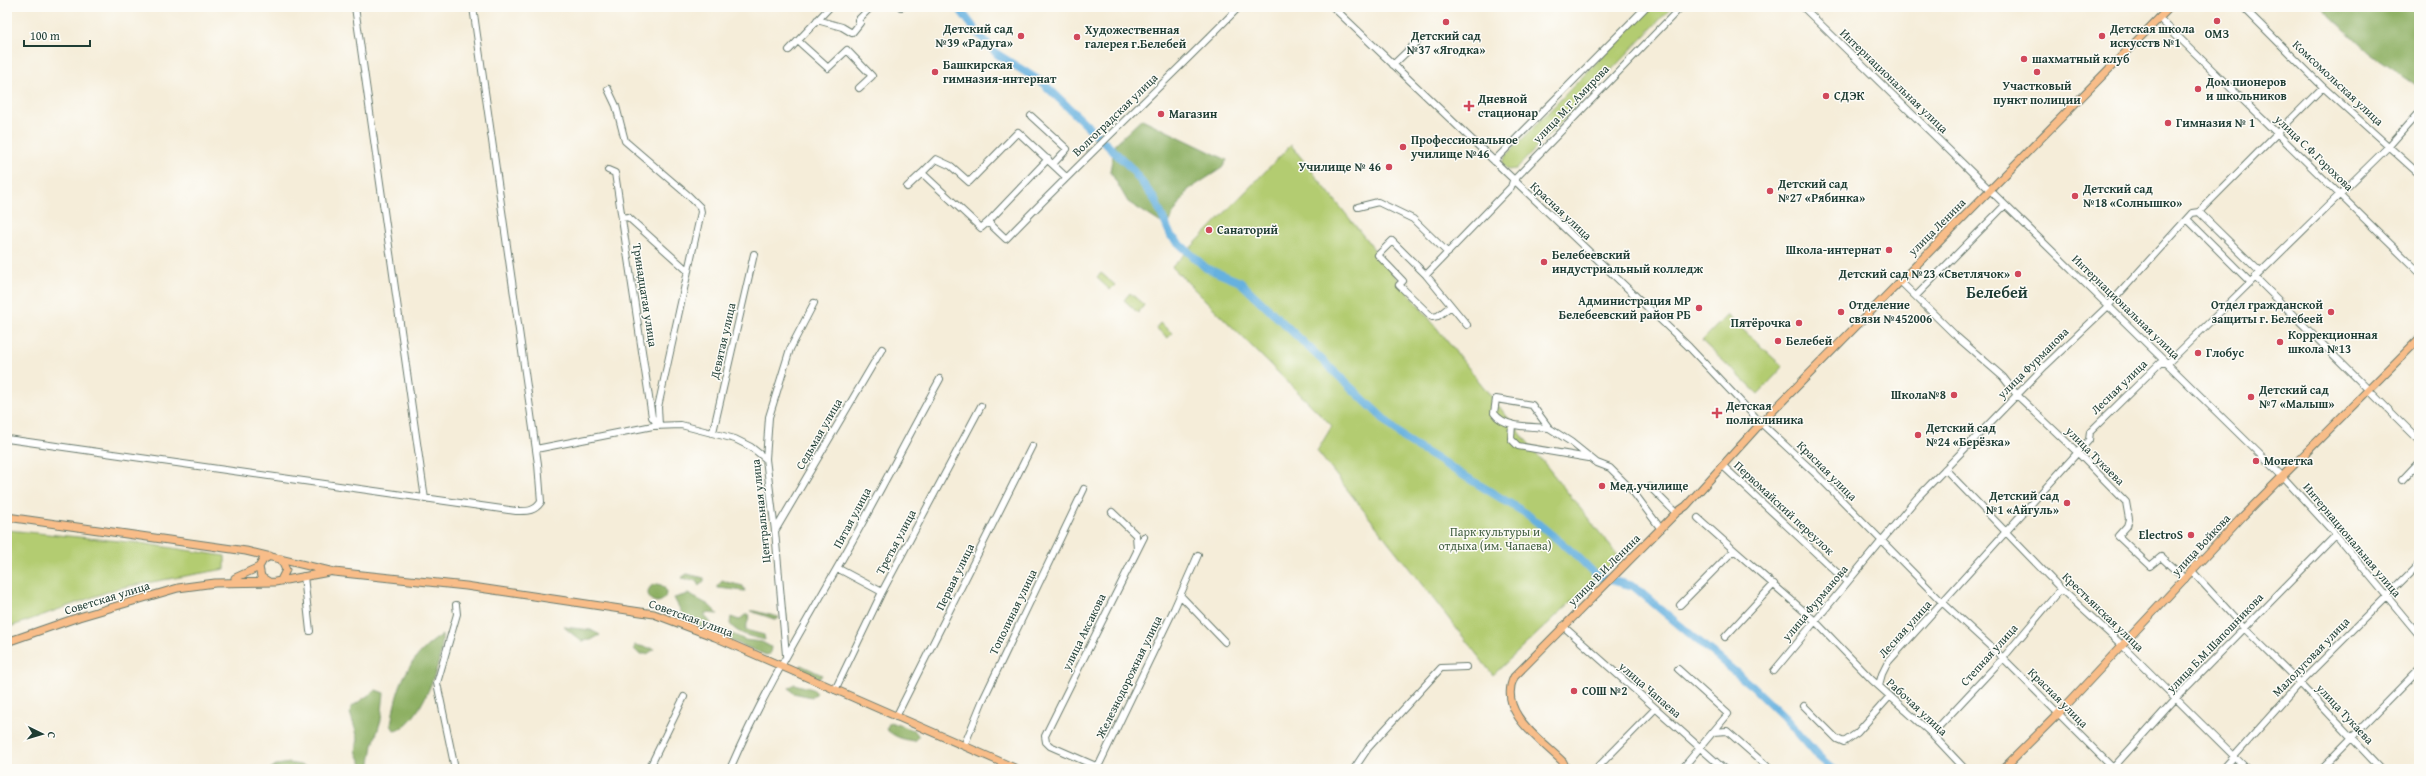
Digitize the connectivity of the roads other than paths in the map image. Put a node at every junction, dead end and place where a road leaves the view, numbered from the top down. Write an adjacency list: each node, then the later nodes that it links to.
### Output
1 (355, 7): 82 (street)
2 (473, 7): 71 (street)
3 (830, 7): 13 (street)
4 (871, 7): 13 (street)
5 (1239, 7): 33 (street, Волгоградская улица)
6 (1333, 7): 17 (street, Красная улица)
7 (1646, 7): 28 (street, улица М.Г.Амирова)
8 (1681, 7): 34 (street, улица М.Г.Амирова)
9 (1804, 7): 36 (street, Интернациональная улица)
10 (2170, 7): 12 (main road, улица Ленина)
11 (2243, 7): 18 (street, Комсомольская улица)
12 (2159, 18): 25 (street, улица С.Ф.Горохова); 36 (main road, улица Ленина)
13 (817, 20): 14 (street)
14 (798, 41): 16 (street); 19 (street)
15 (1418, 41): 17 (street)
16 (789, 50)
17 (1393, 65): 28 (street, Красная улица)
18 (2323, 87): 25 (street, улица Фурманова); 26 (street, Комсомольская улица)
19 (860, 88)
20 (608, 89): 46 (street)
21 (2419, 112): 23 (street, Лесная улица)
22 (1032, 116): 29 (street)
23 (2413, 121): 24 (street); 26 (street, Лесная улица)
24 (2418, 125)
25 (2277, 132): 37 (street, улица С.Ф.Горохова); 40 (street, улица Фурманова)
26 (2389, 146): 32 (street, Комсомольская улица); 37 (street, Лесная улица)
27 (1048, 159): 29 (street); 31 (street); 43 (street)
28 (1494, 161): 34 (street, Красная улица)
29 (1053, 164): 33 (street)
30 (608, 170): 41 (street, Тринадцатая улица)
31 (922, 173): 35 (street); 43 (street)
32 (2419, 174)
33 (1066, 177): 43 (street, Волгоградская улица)
34 (1513, 181): 44 (street, улица М.Г.Амирова); 63 (street, Красная улица)
35 (907, 188)
36 (1990, 190): 38 (street, Интернациональная улица); 50 (main road, улица Ленина)
37 (2340, 194): 47 (street, улица С.Ф.Горохова); 49 (street, Лесная улица)
38 (2005, 205): 51 (street); 54 (street, Интернациональная улица)
39 (1358, 207): 44 (street)
40 (2198, 212): 42 (street, улица Фурманова); 49 (street)
41 (622, 218): 46 (street); 65 (street, Тринадцатая улица)
42 (2186, 219): 49 (street); 54 (street, улица Фурманова)
43 (988, 222)
44 (1448, 253): 48 (street, улица М.Г.Амирова)
45 (754, 254): 67 (street, Девятая улица)
46 (688, 272): 65 (street)
47 (2419, 272)
48 (1426, 275): 53 (street); 53 (street)
49 (2255, 277): 58 (street, Лесная улица); 60 (street)
50 (1899, 280): 51 (street, улица Тукаева); 63 (main road, улица Ленина)
51 (1916, 296): 61 (street, улица Тукаева)
52 (814, 303): 73 (street, Центральная улица)
53 (1450, 306): 55 (street)
54 (2108, 306): 58 (street, Интернациональная улица); 61 (street, улица Фурманова)
55 (1467, 325)
56 (2419, 339): 60 (main road, улица Войкова)
57 (882, 349): 89 (street, Седьмая улица)
58 (2168, 363): 72 (street, Лесная улица); 78 (street, Интернациональная улица)
59 (940, 379): 101 (street, Пятая улица)
60 (2368, 391): 69 (street); 78 (main road, улица Войкова)
61 (2017, 396): 72 (street, улица Тукаева); 77 (street, улица Фурманова)
62 (981, 406): 112 (street, Третья улица)
63 (1761, 422): 76 (main road, улица Ленина); 92 (street, Красная улица)
64 (1512, 424): 66 (street); 66 (street); 74 (street)
65 (659, 426): 67 (street); 71 (street)
66 (1549, 428): 74 (street)
67 (713, 432): 73 (street)
68 (7, 439): 82 (street)
69 (2419, 440)
70 (1032, 446): 143 (street, Первая улица)
71 (536, 448): 82 (street)
72 (2077, 452): 88 (street, Лесная улица); 105 (street, улица Тукаева)
73 (766, 459): 89 (street, Центральная улица)
74 (1592, 459): 87 (street)
75 (2419, 462): 79 (street)
76 (1723, 466): 84 (main road, улица В.И.Ленина); 108 (street, Первомайский переулок)
77 (1945, 469): 88 (street, Крестьянская улица); 92 (street, улица Фурманова)
78 (2283, 477): 90 (street, Интернациональная улица); 102 (main road, улица Войкова)
79 (2402, 480)
80 (1650, 487): 84 (street)
81 (1084, 489): 147 (street, Тополиная улица)
82 (425, 499)
83 (1112, 512): 93 (street)
84 (1676, 514): 87 (main road, улица В.И.Ленина)
85 (7, 517): 95 (main road)
86 (1698, 518): 94 (street, Рабочая улица)
87 (1661, 529): 119 (main road, улица В.И.Ленина)
88 (2006, 530): 111 (street, Крестьянская улица); 115 (street, Лесная улица)
89 (775, 531): 127 (street, Центральная улица)
90 (2336, 535): 114 (street, Интернациональная улица); 120 (street, улица Б.М.Шапошникова)
91 (1144, 537): 93 (street, улица Аксакова)
92 (1881, 541): 108 (street, улица Фурманова); 115 (street, Красная улица)
93 (1137, 550): 151 (street, улица Аксакова)
94 (1734, 550): 110 (street, Рабочая улица); 117 (street)
95 (246, 552): 97 (main road); 100 (main road)
96 (1198, 555): 113 (street, Железнодорожная улица)
97 (270, 556): 98 (main road, Советская улица); 100 (main road, Советская улица)
98 (281, 559): 103 (main road, Советская улица); 106 (main road)
99 (2419, 564): 114 (street, Малолуговая улица)
100 (259, 568): 107 (main road); 109 (main road, Советская улица)
101 (837, 568): 112 (street); 127 (street, Пятая улица)
102 (2192, 571): 105 (main road, улица Войкова); 120 (street, улица Тукаева)
103 (334, 572): 104 (main road, Советская улица); 129 (main road, Советская улица)
104 (304, 576): 106 (main road, Советская улица); 121 (street)
105 (2185, 579): 126 (main road, улица Войкова)
106 (281, 580): 107 (main road, Советская улица)
107 (270, 582): 109 (main road, Советская улица)
108 (1847, 582): 118 (street, улица Фурманова)
109 (215, 583): 124 (main road, Советская улица)
110 (1774, 584): 118 (street, Рабочая улица); 123 (street)
111 (2061, 589): 126 (street, Крестьянская улица); 128 (street, Степная улица)
112 (882, 592): 136 (street, Третья улица)
113 (1180, 595): 125 (street); 151 (street, Железнодорожная улица)
114 (2386, 596): 122 (street, Интернациональная улица); 134 (street, Малолуговая улица)
115 (1943, 603): 128 (street, Красная улица); 135 (street, Лесная улица)
116 (456, 605): 153 (street)
117 (1680, 605)
118 (1814, 620): 133 (street, улица Фурманова); 135 (street, Рабочая улица)
119 (1563, 626): 141 (street, улица Чапаева); 158 (main road, улица В.И.Ленина)
120 (2244, 628): 134 (street, улица Тукаева); 139 (street, улица Б.М.Шапошникова)
121 (310, 631)
122 (2419, 636)
123 (1725, 637)
124 (7, 642)
125 (1225, 642)
126 (2122, 645): 139 (street, Крестьянская улица); 142 (main road, улица Войкова)
127 (786, 655): 129 (street, Пятая улица)
128 (2003, 658): 142 (street, Красная улица); 145 (street, Степная улица)
129 (781, 666): 136 (main road, Советская улица); 155 (street, Пятая улица)
130 (1466, 667): 157 (street)
131 (1678, 669): 144 (street)
132 (2419, 669): 146 (street)
133 (1774, 671)
134 (2300, 683): 146 (street, улица Тукаева); 149 (street, Малолуговая улица)
135 (1879, 686): 137 (street, Рабочая улица)
136 (835, 690): 143 (main road, Советская улица)
137 (1890, 696): 140 (street); 145 (street, Рабочая улица)
138 (684, 697): 154 (street)
139 (2176, 698): 149 (street, Крестьянская улица); 164 (street, улица Б.М.Шапошникова)
140 (1804, 706)
141 (1655, 709): 148 (street, улица Чапаева); 159 (street)
142 (2058, 714): 163 (main road, улица Войкова); 164 (street, Красная улица)
143 (896, 717): 147 (main road, Советская улица)
144 (1713, 732): 148 (street); 152 (street)
145 (1932, 734): 162 (street, Рабочая улица)
146 (2350, 737): 150 (street, улица Тукаева); 167 (street)
147 (964, 746): 156 (main road, Советская улица)
148 (1700, 748): 160 (street); 161 (street, улица Чапаева)
149 (2234, 757): 165 (street, Малолуговая улица); 166 (street, Крестьянская улица)
150 (2376, 764): 168 (street); 169 (street, улица Тукаева)
151 (1098, 768)
152 (1768, 768)
153 (455, 769)
154 (649, 769)
155 (730, 769)
156 (1017, 769)
157 (1354, 769)
158 (1566, 769)
159 (1596, 769)
160 (1682, 769)
161 (1724, 769)
162 (1965, 769)
163 (2003, 769)
164 (2113, 769)
165 (2223, 769)
166 (2247, 769)
167 (2321, 769)
168 (2371, 769)
169 (2381, 769)

